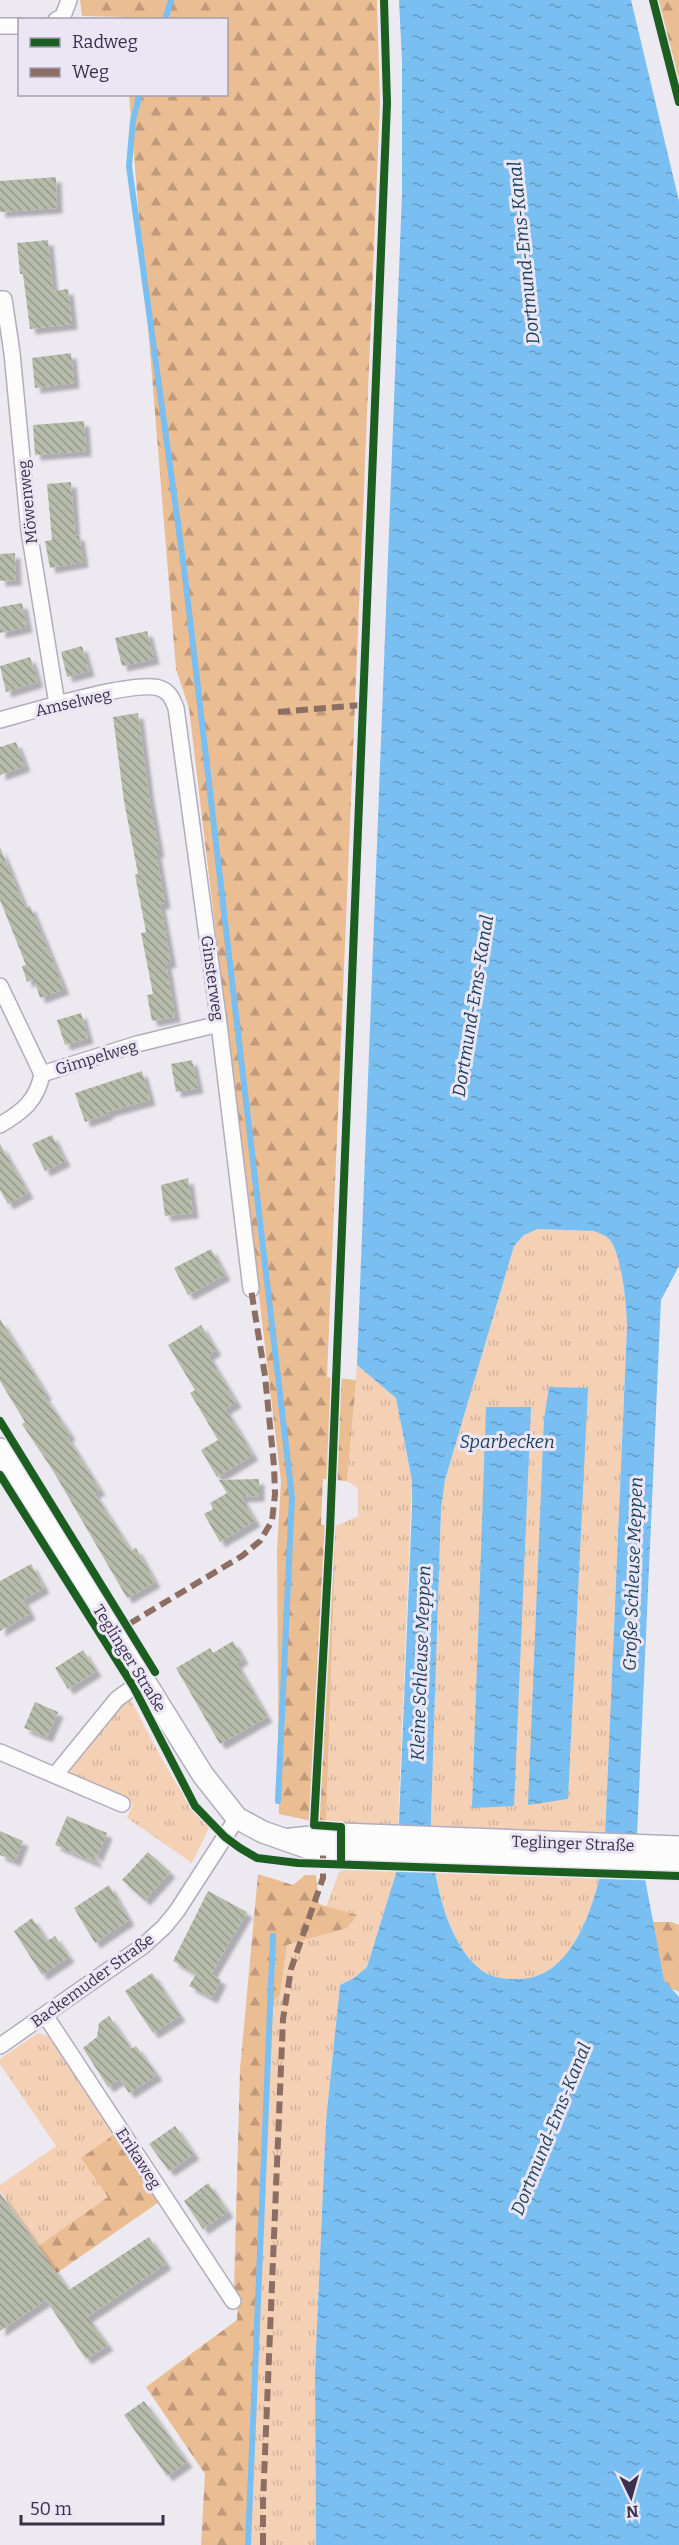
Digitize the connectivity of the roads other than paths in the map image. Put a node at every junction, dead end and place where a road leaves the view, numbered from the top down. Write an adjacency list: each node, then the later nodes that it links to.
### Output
1 (69, 0): 2 (street)
2 (60, 18)
3 (0, 26): 4 (street)
4 (18, 26)
5 (2, 299): 7 (street, Möwenweg)
6 (148, 686): 7 (street, Amselweg); 10 (street, Ginsterweg)
7 (57, 704): 8 (street, Amselweg)
8 (0, 720)
9 (0, 986): 11 (street)
10 (219, 1024): 11 (street, Gimpelweg); 13 (street, Ginsterweg)
11 (42, 1074): 12 (street, Gimpelweg)
12 (0, 1125)
13 (251, 1289)
14 (0, 1449): 15 (street, Teglinger Straße)
15 (143, 1680): 17 (street); 19 (street, Teglinger Straße)
16 (0, 1752): 17 (street)
17 (56, 1775): 18 (street)
18 (122, 1804)
19 (237, 1818): 20 (street, Teglinger Straße); 23 (street, Backemuder Straße)
20 (287, 1839): 21 (street, Teglinger Straße); 22 (street, Teglinger Straße)
21 (679, 1847)
22 (679, 1867)
23 (45, 2015): 24 (street, Backemuder Straße); 25 (street, Erikaweg)
24 (0, 2046)
25 (233, 2301)

